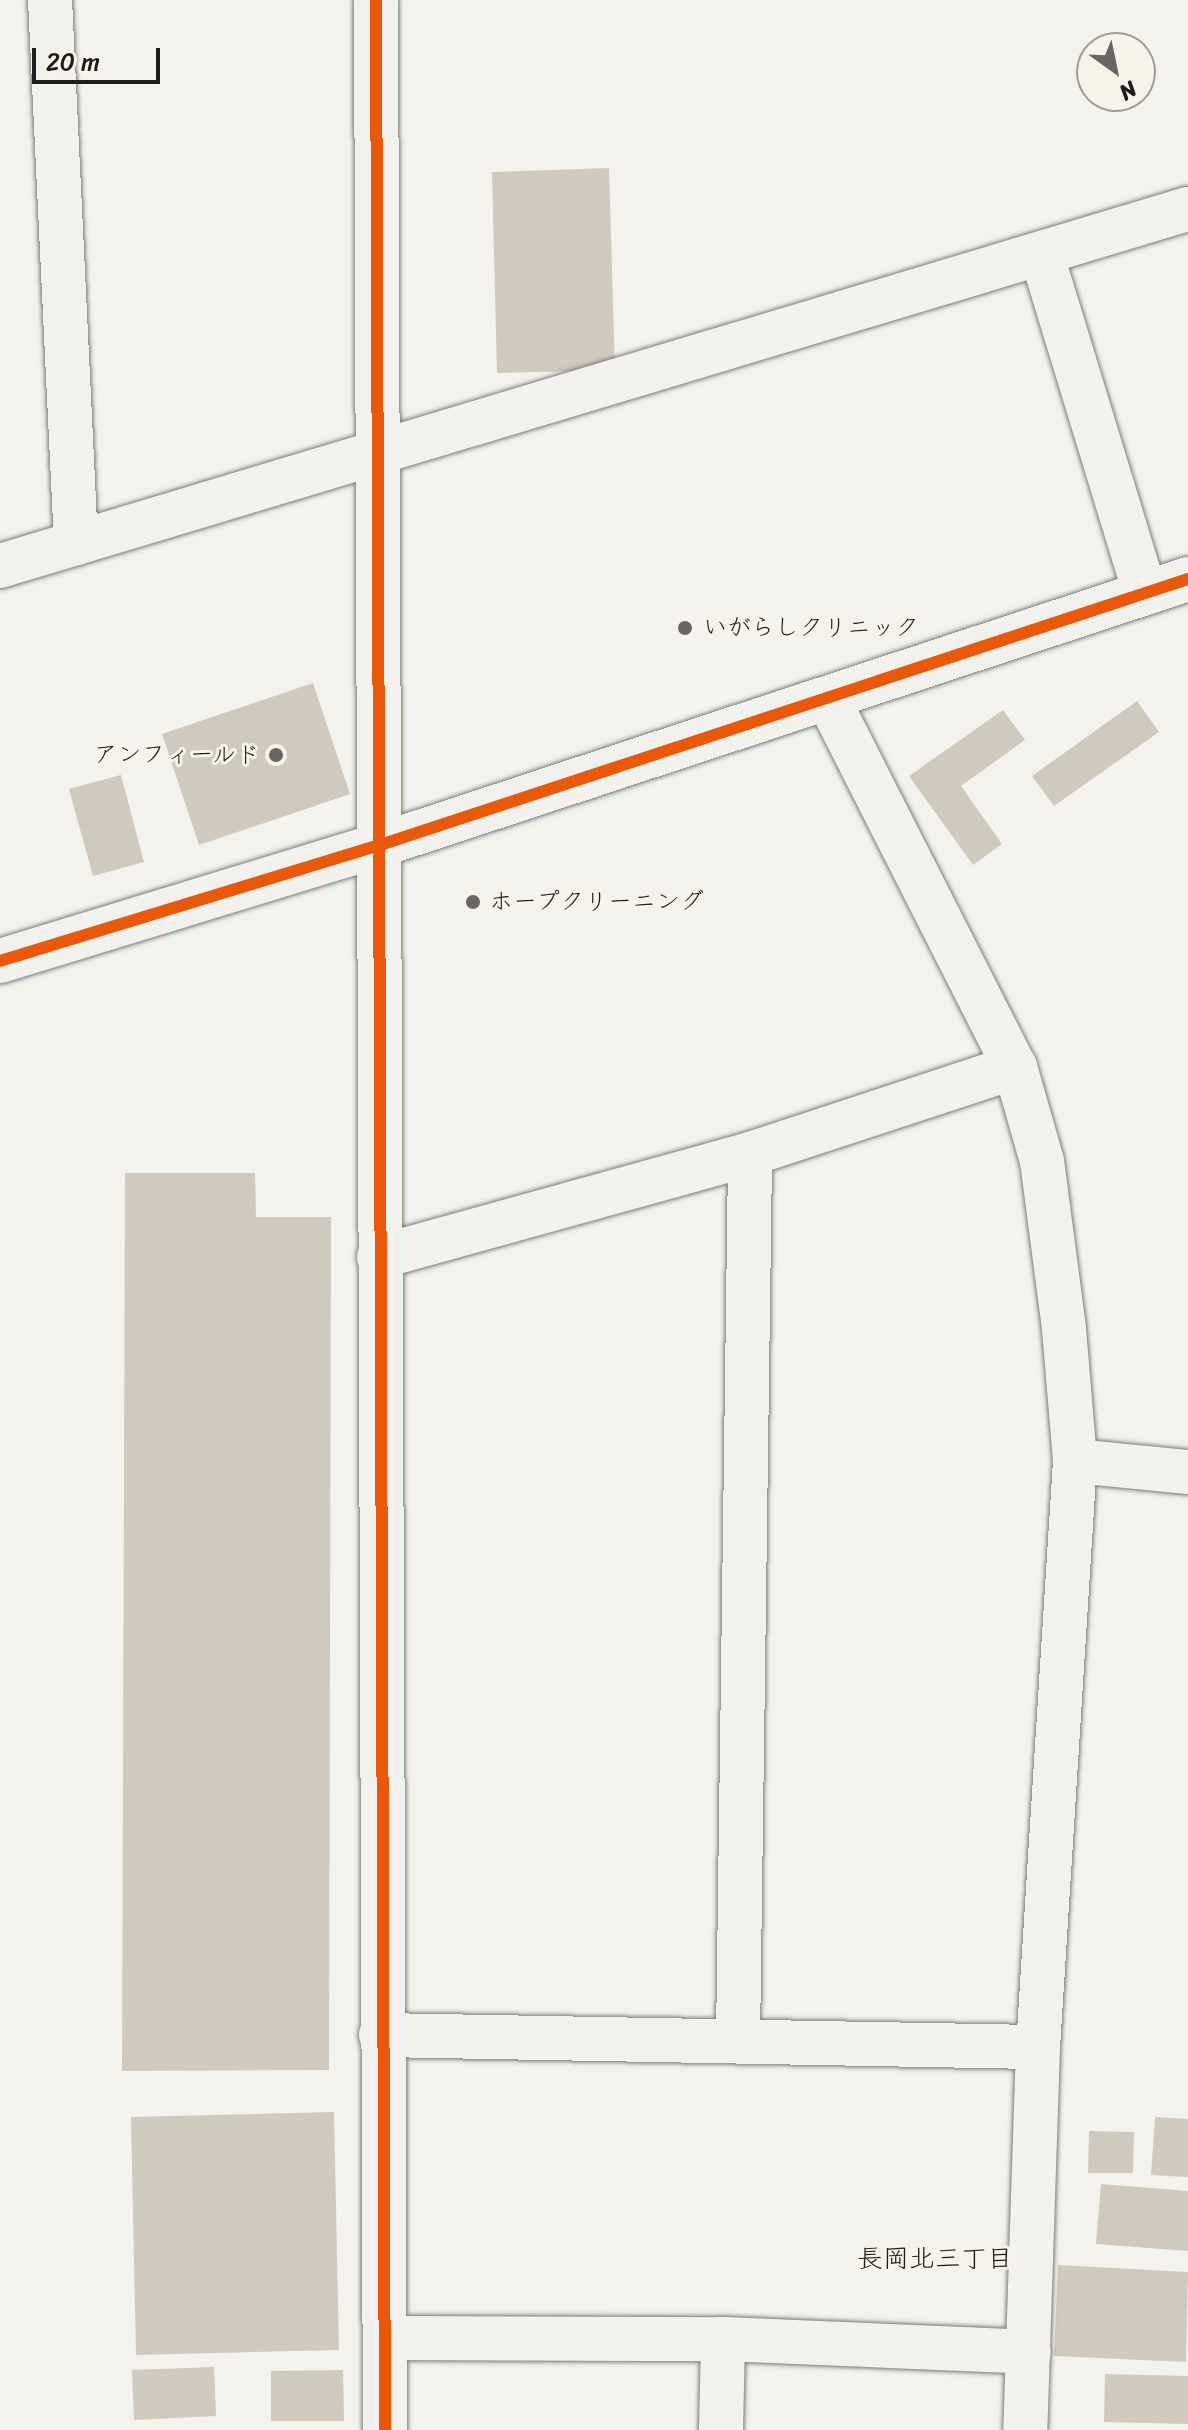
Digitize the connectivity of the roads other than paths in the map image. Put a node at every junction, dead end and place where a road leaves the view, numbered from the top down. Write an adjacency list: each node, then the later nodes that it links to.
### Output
1 (50, 0): 6 (street)
2 (376, 0): 5 (street)
3 (1188, 209): 4 (street)
4 (1042, 256): 5 (street); 9 (street)
5 (382, 450): 6 (street); 11 (street)
6 (76, 543): 7 (street)
7 (0, 566)
8 (1188, 579): 9 (street)
9 (1145, 593): 10 (street)
10 (828, 699): 11 (street); 13 (street)
11 (374, 847): 12 (street); 15 (street)
12 (0, 961)
13 (1015, 1067): 14 (street); 16 (street)
14 (750, 1154): 15 (street); 19 (street)
15 (379, 1257): 18 (street)
16 (1075, 1461): 17 (street); 20 (street)
17 (1188, 1472)
18 (381, 2035): 19 (street); 21 (street)
19 (738, 2041): 20 (street)
20 (1038, 2047): 23 (street)
21 (385, 2338): 22 (street); 24 (street)
22 (723, 2339): 23 (street); 25 (street)
23 (1029, 2352): 26 (street)
24 (385, 2430)
25 (721, 2430)
26 (1025, 2430)

